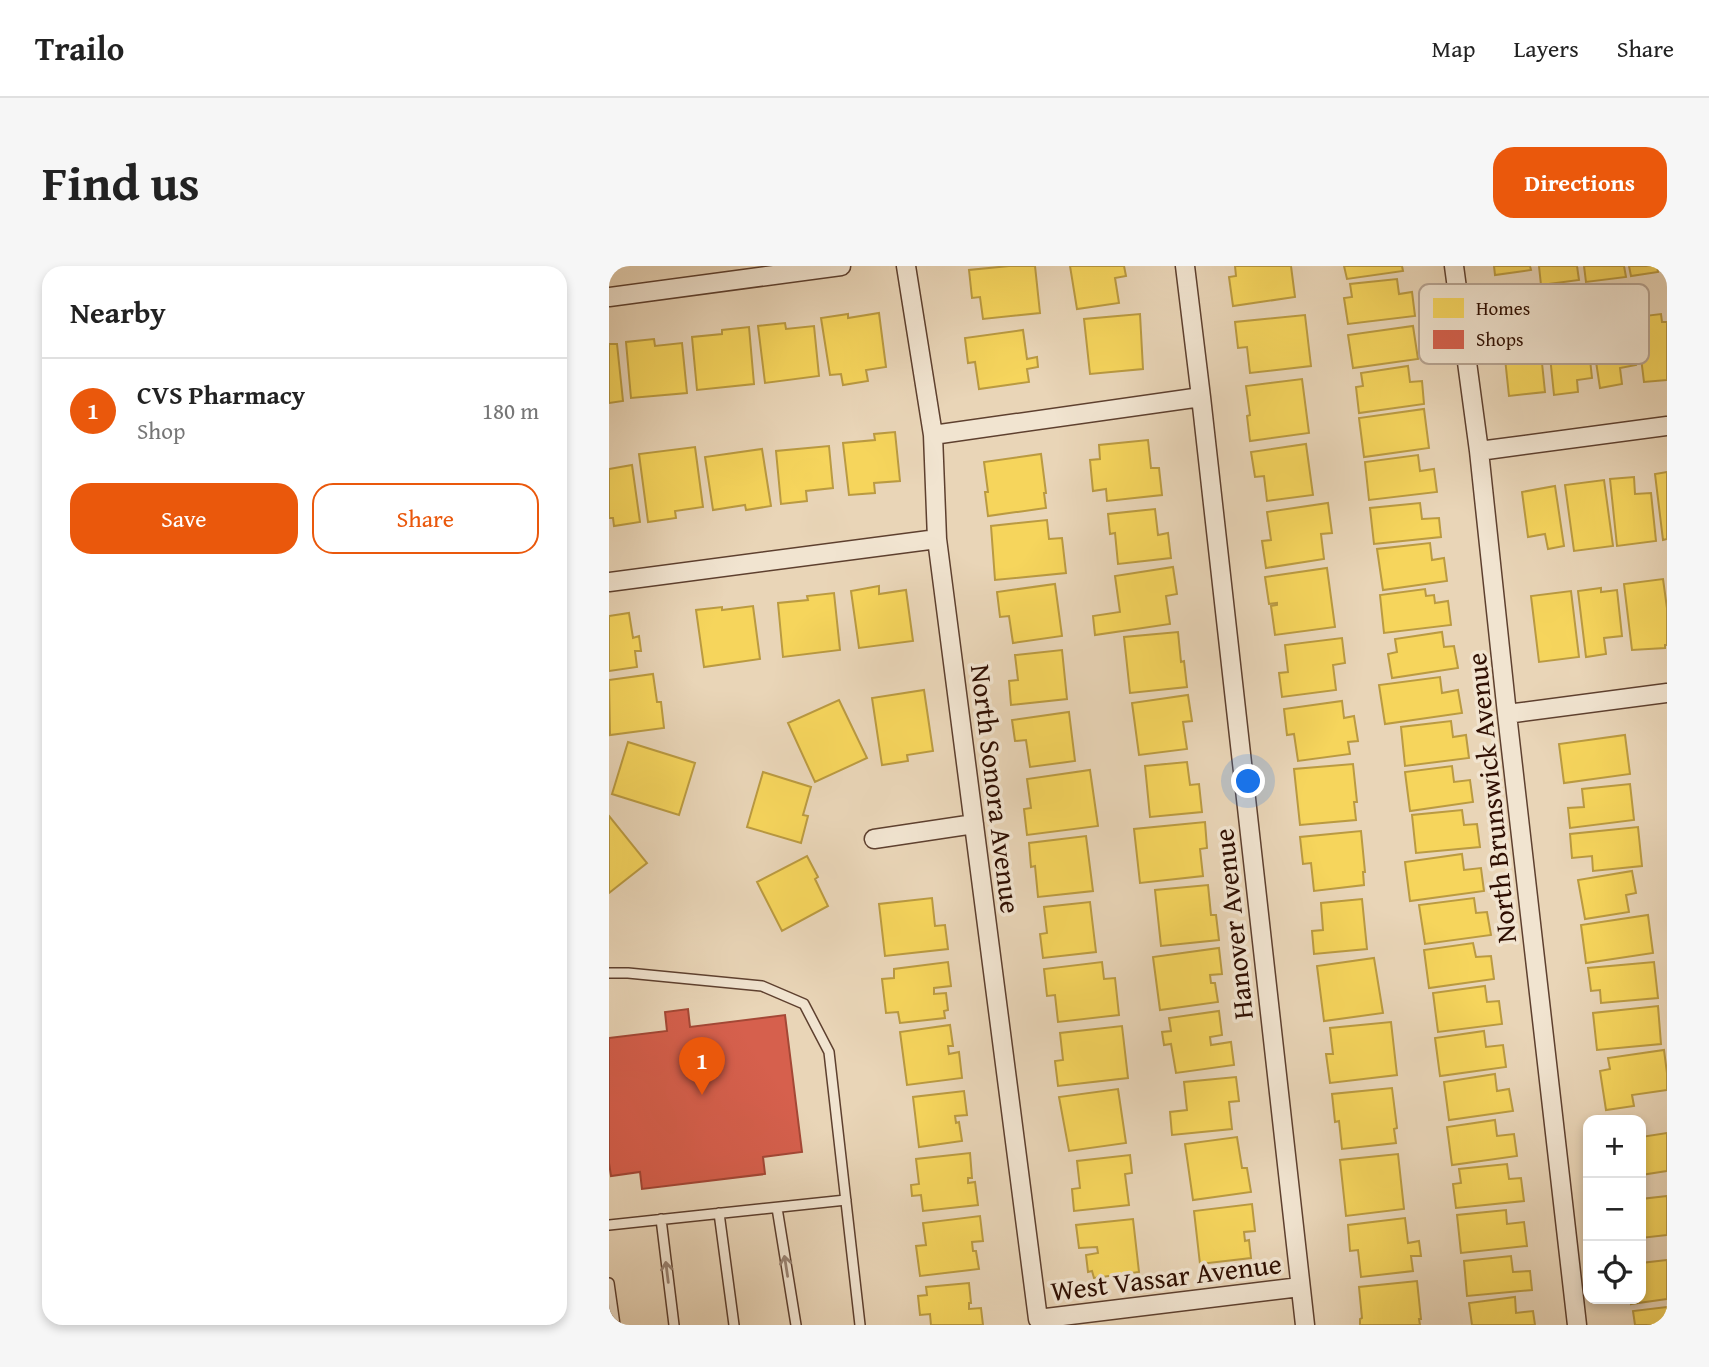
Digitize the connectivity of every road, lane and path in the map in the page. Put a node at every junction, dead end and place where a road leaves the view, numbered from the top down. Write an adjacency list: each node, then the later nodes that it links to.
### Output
1 (841, 266): 6 (street)
2 (906, 266): 10 (street, North Sonora Avenue)
3 (1185, 266): 8 (street, Hanover Avenue)
4 (1454, 266): 5 (street, North Brunswick Avenue)
5 (1456, 284)
6 (609, 298)
7 (1467, 364): 11 (street, North Brunswick Avenue)
8 (1201, 397): 10 (street); 25 (street, Hanover Avenue)
9 (1667, 426): 11 (street)
10 (933, 435): 12 (street, North Sonora Avenue)
11 (1479, 451): 15 (street, North Brunswick Avenue)
12 (937, 539): 13 (street); 16 (street, North Sonora Avenue)
13 (609, 582)
14 (1667, 693): 15 (street)
15 (1507, 714): 33 (street, North Brunswick Avenue)
16 (974, 824): 17 (street); 26 (street, North Sonora Avenue)
17 (874, 839)
18 (609, 973): 19 (lane)
19 (846, 1200): 20 (lane); 31 (lane)
20 (777, 1208): 21 (lane); 30 (lane, one-way to 20)
21 (719, 1213): 22 (lane); 29 (lane)
22 (661, 1219): 23 (lane); 28 (lane, one-way to 22)
23 (609, 1224)
24 (609, 1283): 27 (lane)
25 (1300, 1287): 26 (street, West Vassar Avenue); 32 (street, Hanover Avenue)
26 (1038, 1319)
27 (615, 1325)
28 (674, 1325)
29 (734, 1325)
30 (796, 1325)
31 (860, 1325)
32 (1305, 1325)
33 (1577, 1325)

